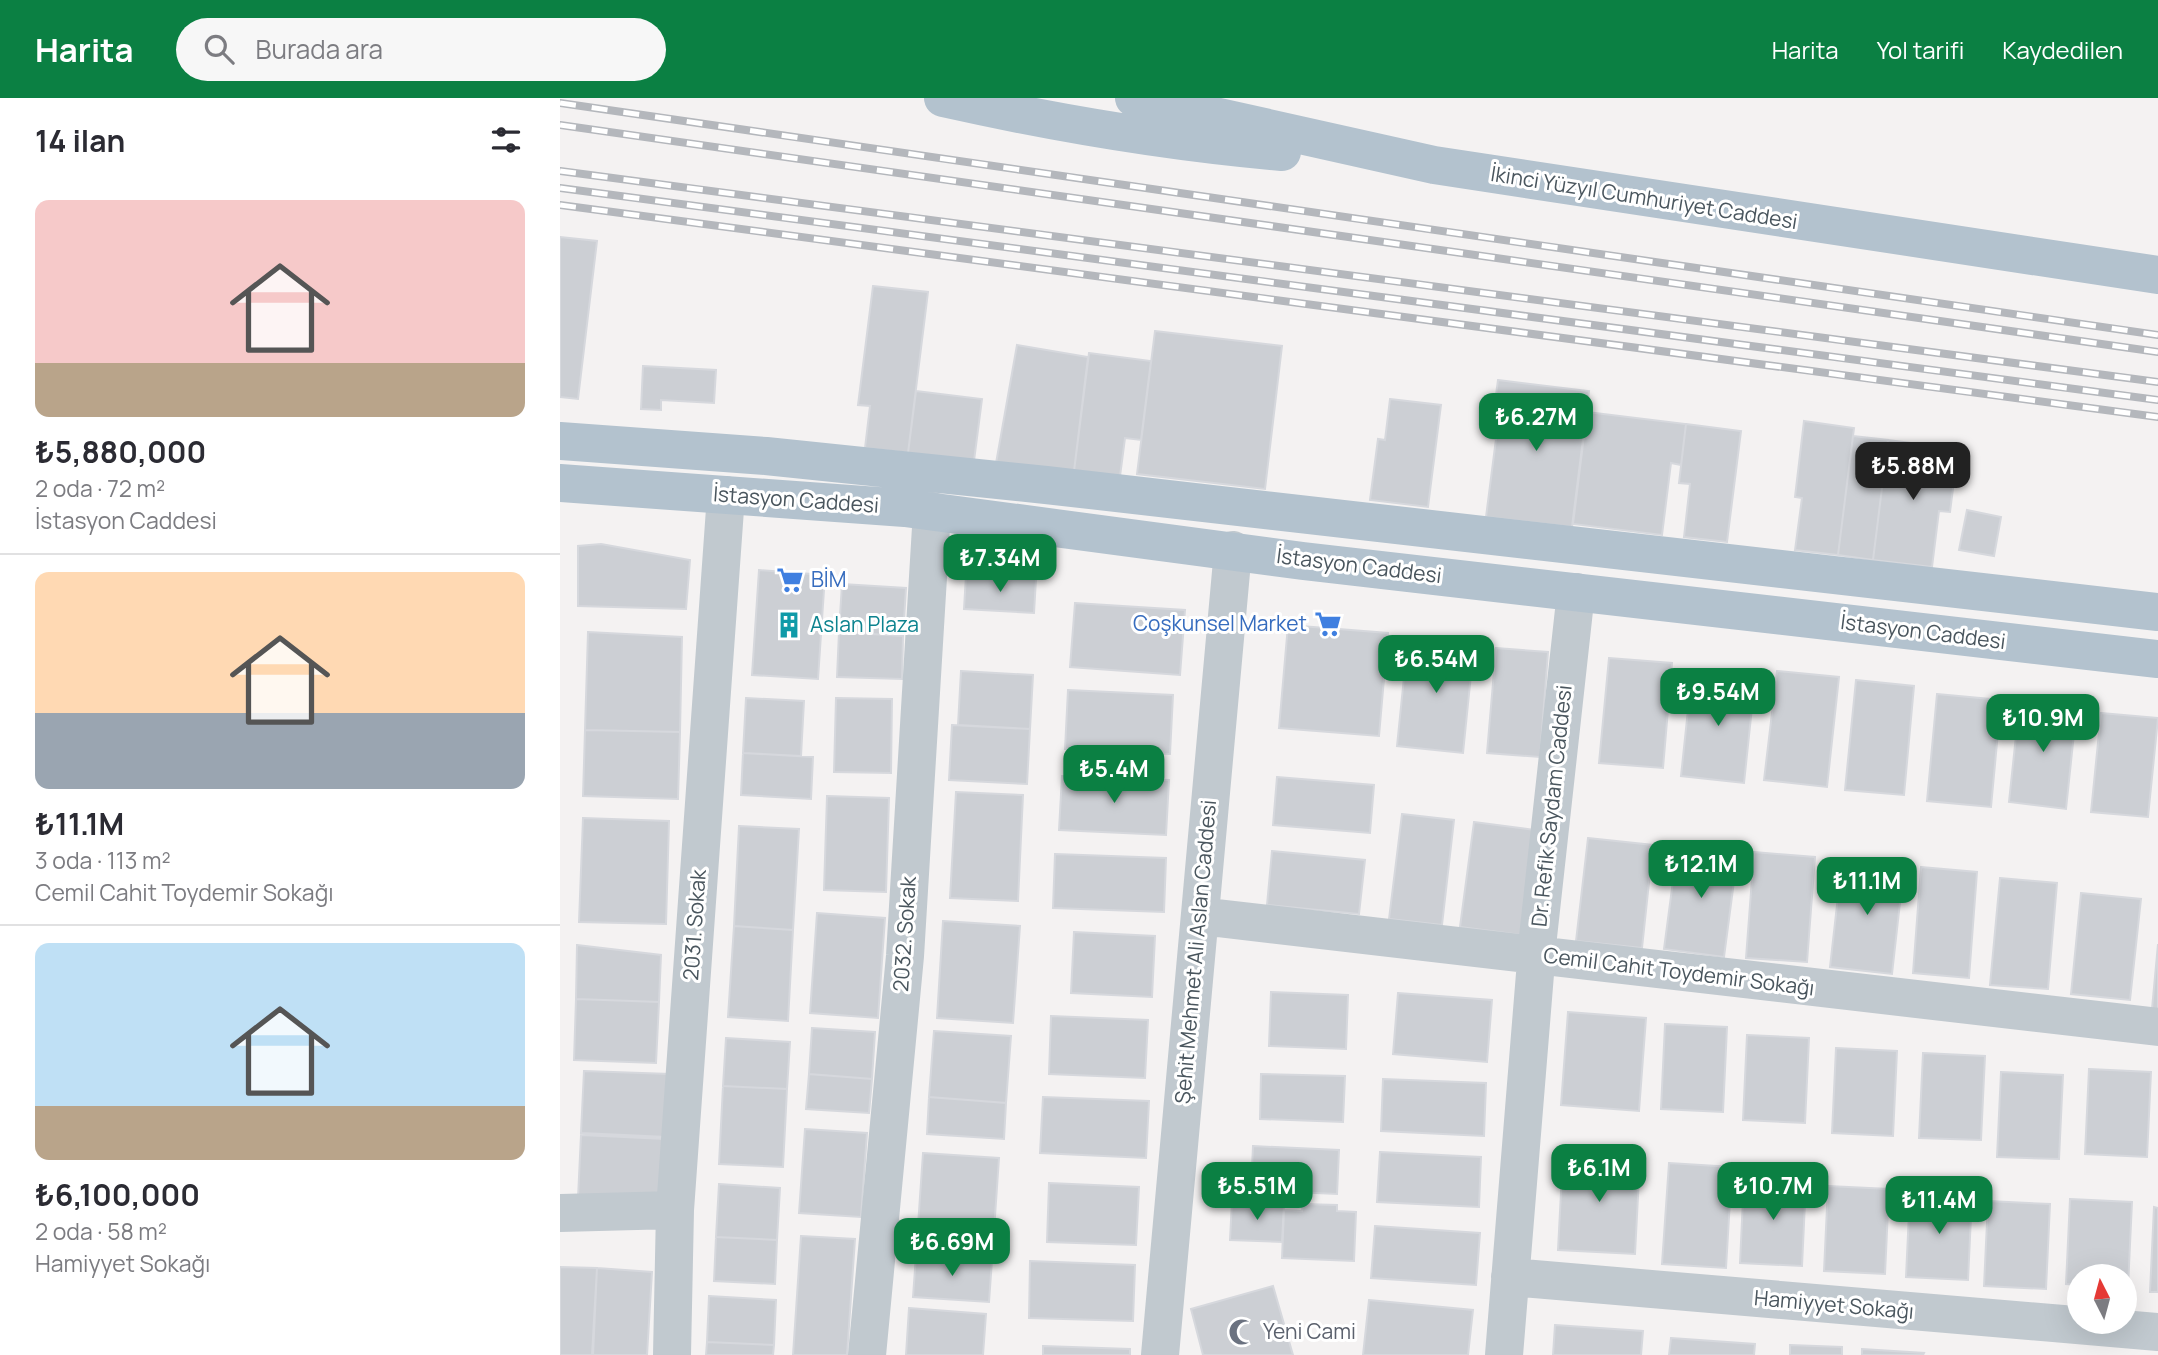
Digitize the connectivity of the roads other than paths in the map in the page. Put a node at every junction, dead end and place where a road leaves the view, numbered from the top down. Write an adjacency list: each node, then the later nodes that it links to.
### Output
1 (943, 98): 3 (main road)
2 (1134, 98): 3 (main road, İkinci Yüzyıl Cumhuriyet Caddesi)
3 (1434, 165): 4 (main road, İkinci Yüzyıl Cumhuriyet Caddesi)
4 (2158, 275)
5 (560, 441): 11 (main road, İstasyon Caddesi)
6 (560, 483): 7 (main road, İstasyon Caddesi)
7 (726, 495): 8 (main road, İstasyon Caddesi); 16 (street, 2031. Sokak)
8 (932, 511): 9 (main road, İstasyon Caddesi); 21 (street, 2032. Sokak)
9 (1233, 550): 10 (main road, İstasyon Caddesi); 13 (street, Şehit Mehmet Ali Aslan Caddesi)
10 (1576, 592): 12 (main road, İstasyon Caddesi); 14 (street, Dr. Refik Saydam Caddesi)
11 (2158, 612)
12 (2158, 659)
13 (1200, 916): 14 (street, Cemil Cahit Toydemir Sokağı); 22 (street, Şehit Mehmet Ali Aslan Caddesi)
14 (1536, 955): 15 (street, Cemil Cahit Toydemir Sokağı); 18 (street, Dr. Refik Saydam Caddesi)
15 (2158, 1027)
16 (675, 1210): 17 (street); 20 (street, 2031. Sokak)
17 (560, 1213)
18 (1510, 1278): 19 (street, Hamiyyet Sokağı); 23 (street, Dr. Refik Saydam Caddesi)
19 (2158, 1332)
20 (672, 1355)
21 (867, 1355)
22 (1160, 1355)
23 (1504, 1355)

